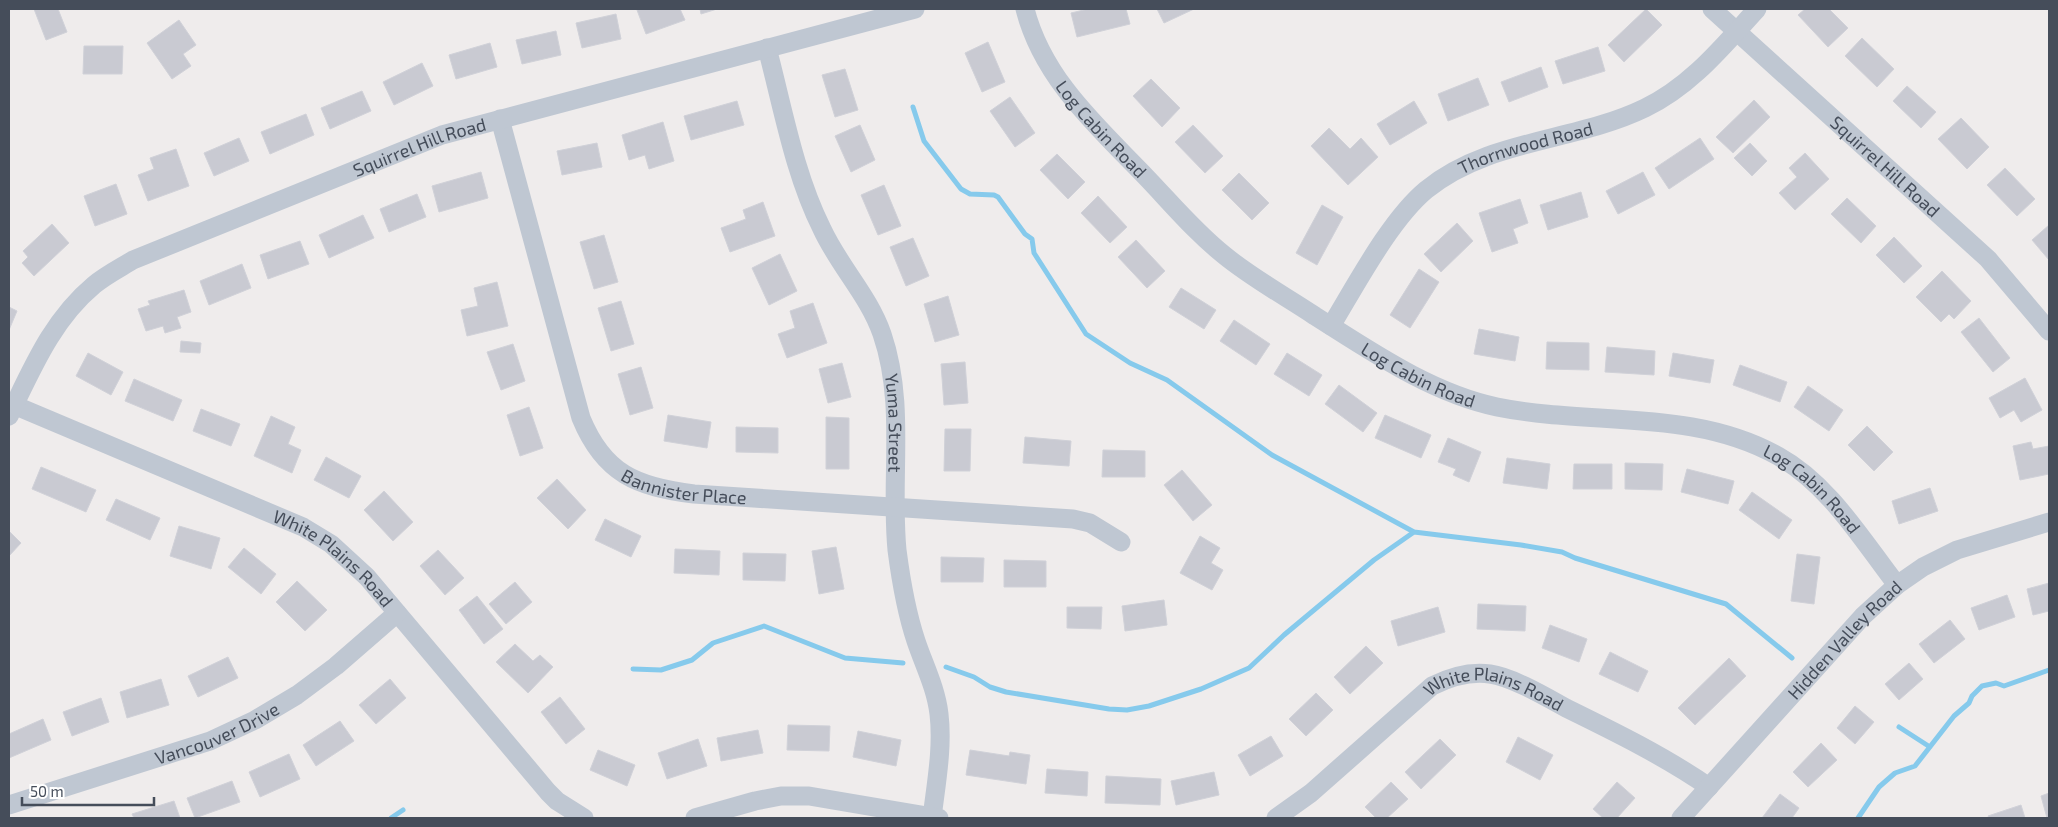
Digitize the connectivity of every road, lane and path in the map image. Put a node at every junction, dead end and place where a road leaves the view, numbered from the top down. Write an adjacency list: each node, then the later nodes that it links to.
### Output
1 (915, 9): 6 (street, Squirrel Hill Road)
2 (1025, 9): 8 (street, Log Cabin Road)
3 (1712, 9): 5 (street, Squirrel Hill Road)
4 (1757, 9): 5 (street, Thornwood Road)
5 (1737, 31): 8 (street, Thornwood Road); 9 (street, Squirrel Hill Road)
6 (767, 48): 7 (street, Squirrel Hill Road); 11 (street, Yuma Street)
7 (500, 119): 10 (street, Squirrel Hill Road); 11 (street, Bannister Place)
8 (1331, 326): 14 (street, Log Cabin Road)
9 (2049, 330)
10 (11, 408): 15 (street, White Plains Road)
11 (897, 507): 13 (street, Bannister Place); 20 (street, Yuma Street)
12 (2049, 522): 14 (street, Hidden Valley Road)
13 (1121, 542)
14 (1897, 585): 16 (street, Hidden Valley Road)
15 (398, 613): 17 (street, Vancouver Drive); 18 (street, White Plains Road)
16 (1709, 787): 21 (street, White Plains Road); 22 (street, Hidden Valley Road)
17 (9, 805)
18 (584, 818)
19 (695, 818): 20 (street)
20 (935, 818)
21 (1276, 818)
22 (1681, 818)

